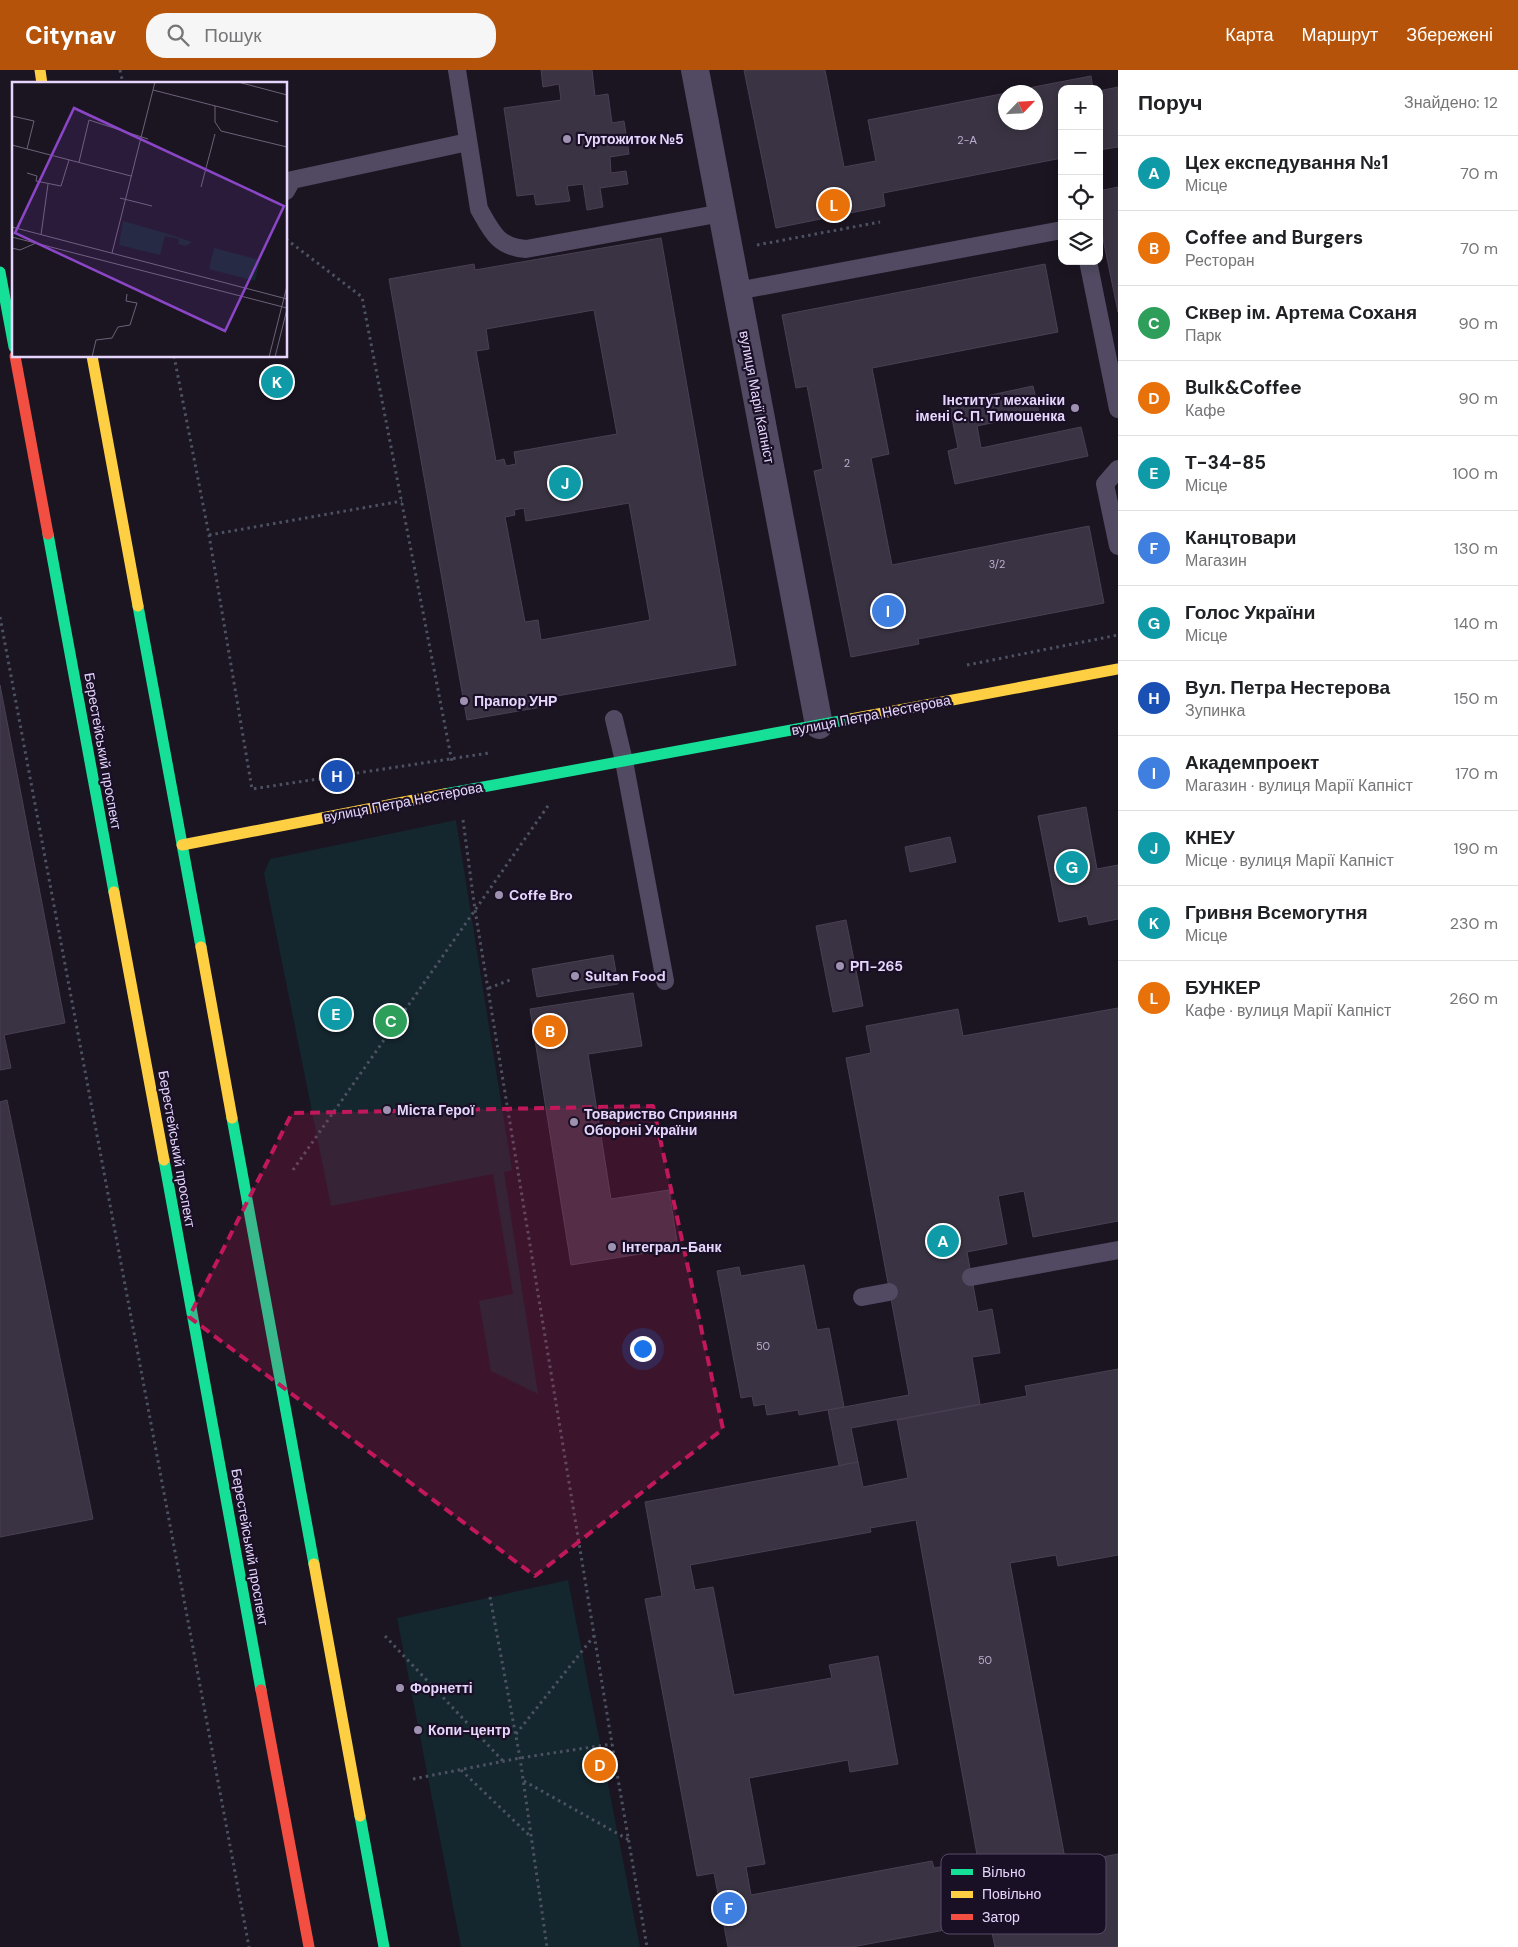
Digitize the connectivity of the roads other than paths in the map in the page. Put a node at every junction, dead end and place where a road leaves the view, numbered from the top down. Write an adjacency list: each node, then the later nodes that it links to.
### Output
1 (456, 70): 3 (lane)
2 (695, 70): 5 (street, вулиця Марії Капніст)
3 (468, 142): 4 (lane); 5 (lane)
4 (288, 187)
5 (722, 213): 9 (street, вулиця Марії Капніст)
6 (1058, 231): 9 (lane)
7 (1089, 265): 13 (lane)
8 (0, 272): 10 (main road)
9 (737, 291): 18 (street, вулиця Марії Капніст)
10 (12, 336)
11 (16, 358): 26 (main road, Берестейський проспект)
12 (92, 358): 20 (main road)
13 (1118, 408)
14 (1118, 469): 15 (lane)
15 (1118, 546)
16 (1118, 668): 18 (main road, вулиця Петра Нестерова)
17 (614, 719): 19 (lane)
18 (819, 725): 19 (main road, вулиця Петра Нестерова)
19 (624, 761): 20 (main road, вулиця Петра Нестерова); 21 (lane)
20 (182, 845): 27 (main road)
21 (665, 981)
22 (1118, 1250): 23 (lane)
23 (972, 1277)
24 (889, 1292): 25 (lane)
25 (862, 1297)
26 (309, 1947)
27 (384, 1947)

